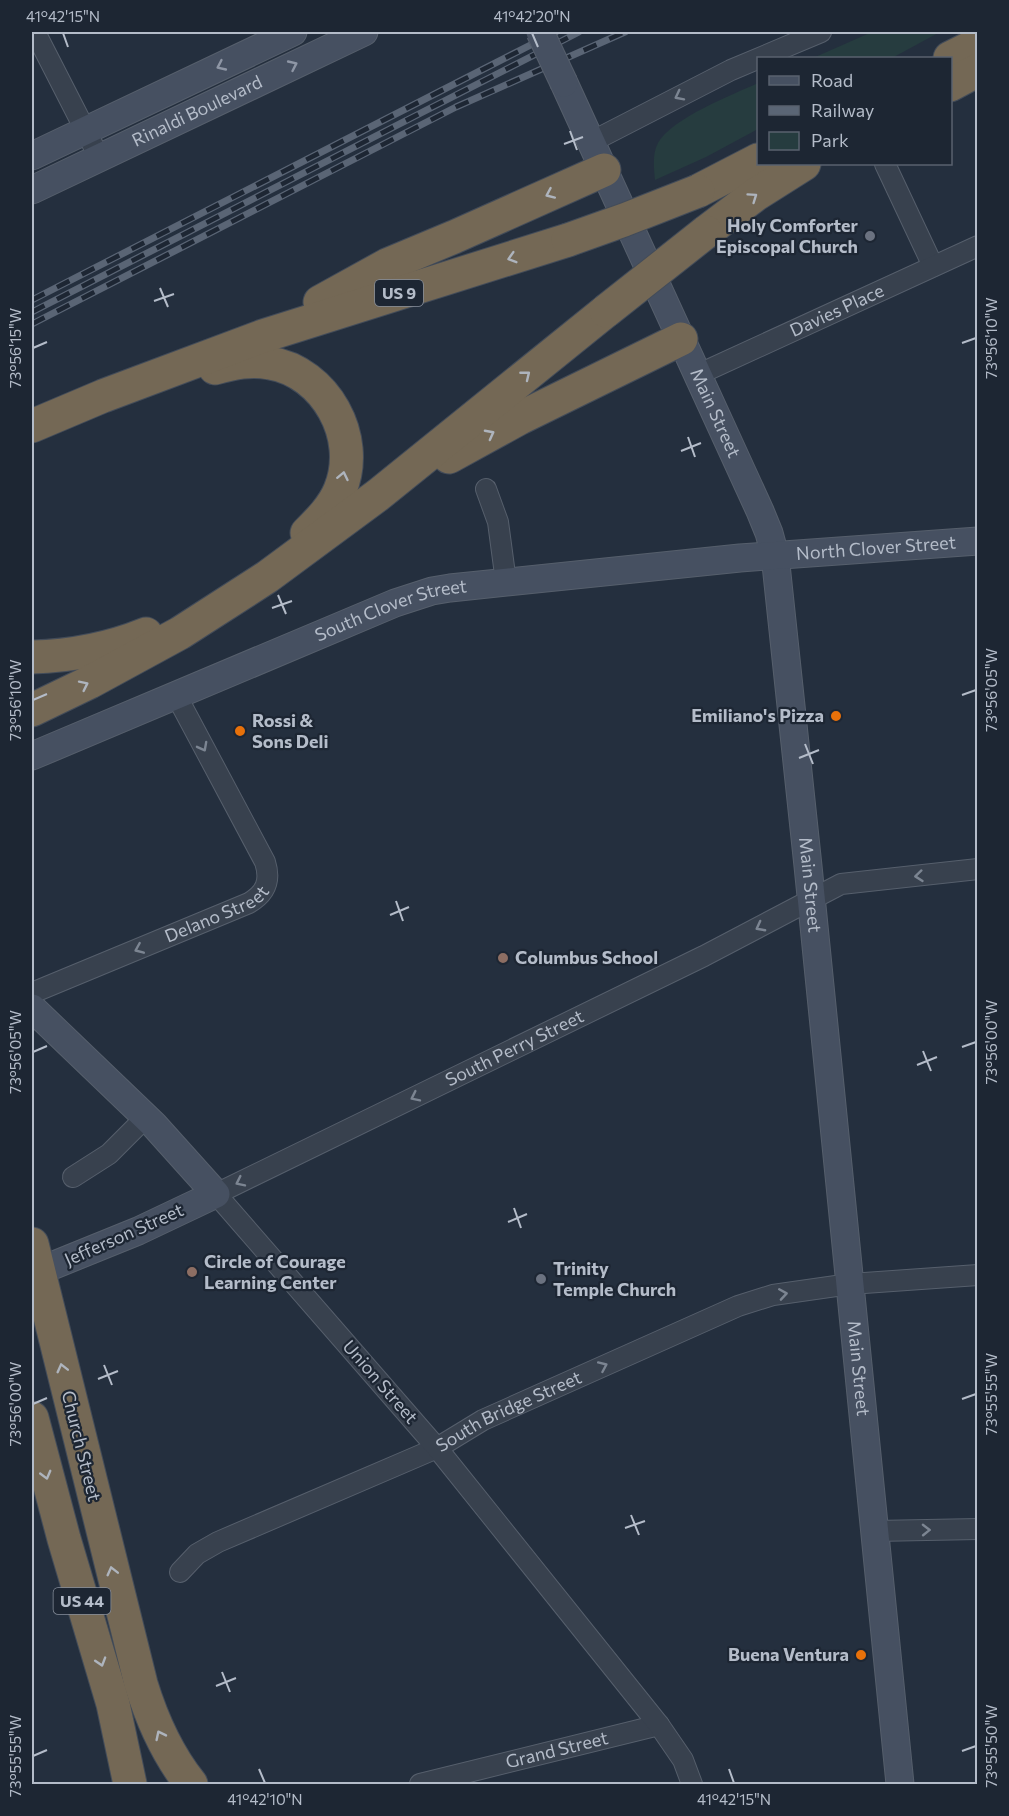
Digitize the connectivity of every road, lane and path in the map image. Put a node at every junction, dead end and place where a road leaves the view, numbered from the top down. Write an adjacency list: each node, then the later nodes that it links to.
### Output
1 (35, 32): 10 (street)
2 (293, 32): 10 (street, Rinaldi Boulevard, one-way to 10)
3 (364, 32): 13 (street, Rinaldi Boulevard, one-way to 3)
4 (540, 32): 12 (street, Main Street, bridge)
5 (821, 32): 7 (street, one-way to 7)
6 (978, 44): 9 (highway)
7 (762, 57)
8 (757, 59): 12 (street, one-way to 12)
9 (959, 73)
10 (86, 130): 11 (street, Rinaldi Boulevard); 13 (street)
11 (32, 156)
12 (597, 156): 20 (street, Main Street); 21 (highway, one-way to 21)
13 (99, 157): 17 (street, Rinaldi Boulevard)
14 (757, 161): 21 (highway, US 9, one-way to 21, bridge)
15 (802, 165): 27 (highway, one-way to 15, bridge)
16 (885, 165): 19 (street)
17 (32, 190)
18 (978, 246): 19 (street, Davies Place)
19 (933, 266): 22 (street, Davies Place)
20 (681, 339): 22 (street, Main Street); 27 (highway, one-way to 20)
21 (231, 347): 23 (highway, US 9)
22 (697, 375): 29 (street, Main Street)
23 (123, 388): 24 (highway, US 9); 25 (highway); 31 (highway, one-way to 23)
24 (32, 426)
25 (32, 441)
26 (486, 489): 30 (street)
27 (350, 517): 31 (highway)
28 (978, 541): 29 (street, North Clover Street)
29 (775, 555): 30 (street, South Clover Street); 37 (street, Main Street)
30 (506, 582): 33 (street, South Clover Street)
31 (246, 591): 32 (highway); 34 (highway, one-way to 31)
32 (32, 657)
33 (176, 695): 35 (street, South Clover Street); 38 (street, Delano Street, one-way to 38)
34 (32, 710)
35 (32, 756)
36 (978, 869): 37 (street, South Perry Street, one-way to 37)
37 (812, 900): 42 (street, South Perry Street, one-way to 42); 45 (street, Main Street)
38 (32, 993)
39 (32, 1008): 40 (street, Union Street)
40 (146, 1117): 41 (street); 42 (street, Union Street)
41 (73, 1177)
42 (216, 1194): 43 (street, Jefferson Street); 47 (street, Union Street)
43 (34, 1263): 53 (highway, Church Street / US 44, one-way to 43)
44 (978, 1275): 45 (street, South Bridge Street)
45 (850, 1284): 47 (street, South Bridge Street, one-way to 45); 49 (street, Main Street)
46 (32, 1418): 52 (highway, US 44, one-way to 52)
47 (437, 1448): 50 (street, South Bridge Street); 51 (street, Union Street)
48 (978, 1529): 49 (street, one-way to 48)
49 (875, 1531): 56 (street, Main Street)
50 (180, 1572)
51 (659, 1725): 54 (street, Grand Street); 55 (street, Union Street)
52 (130, 1785)
53 (191, 1785)
54 (420, 1785)
55 (692, 1785)
56 (900, 1785)

